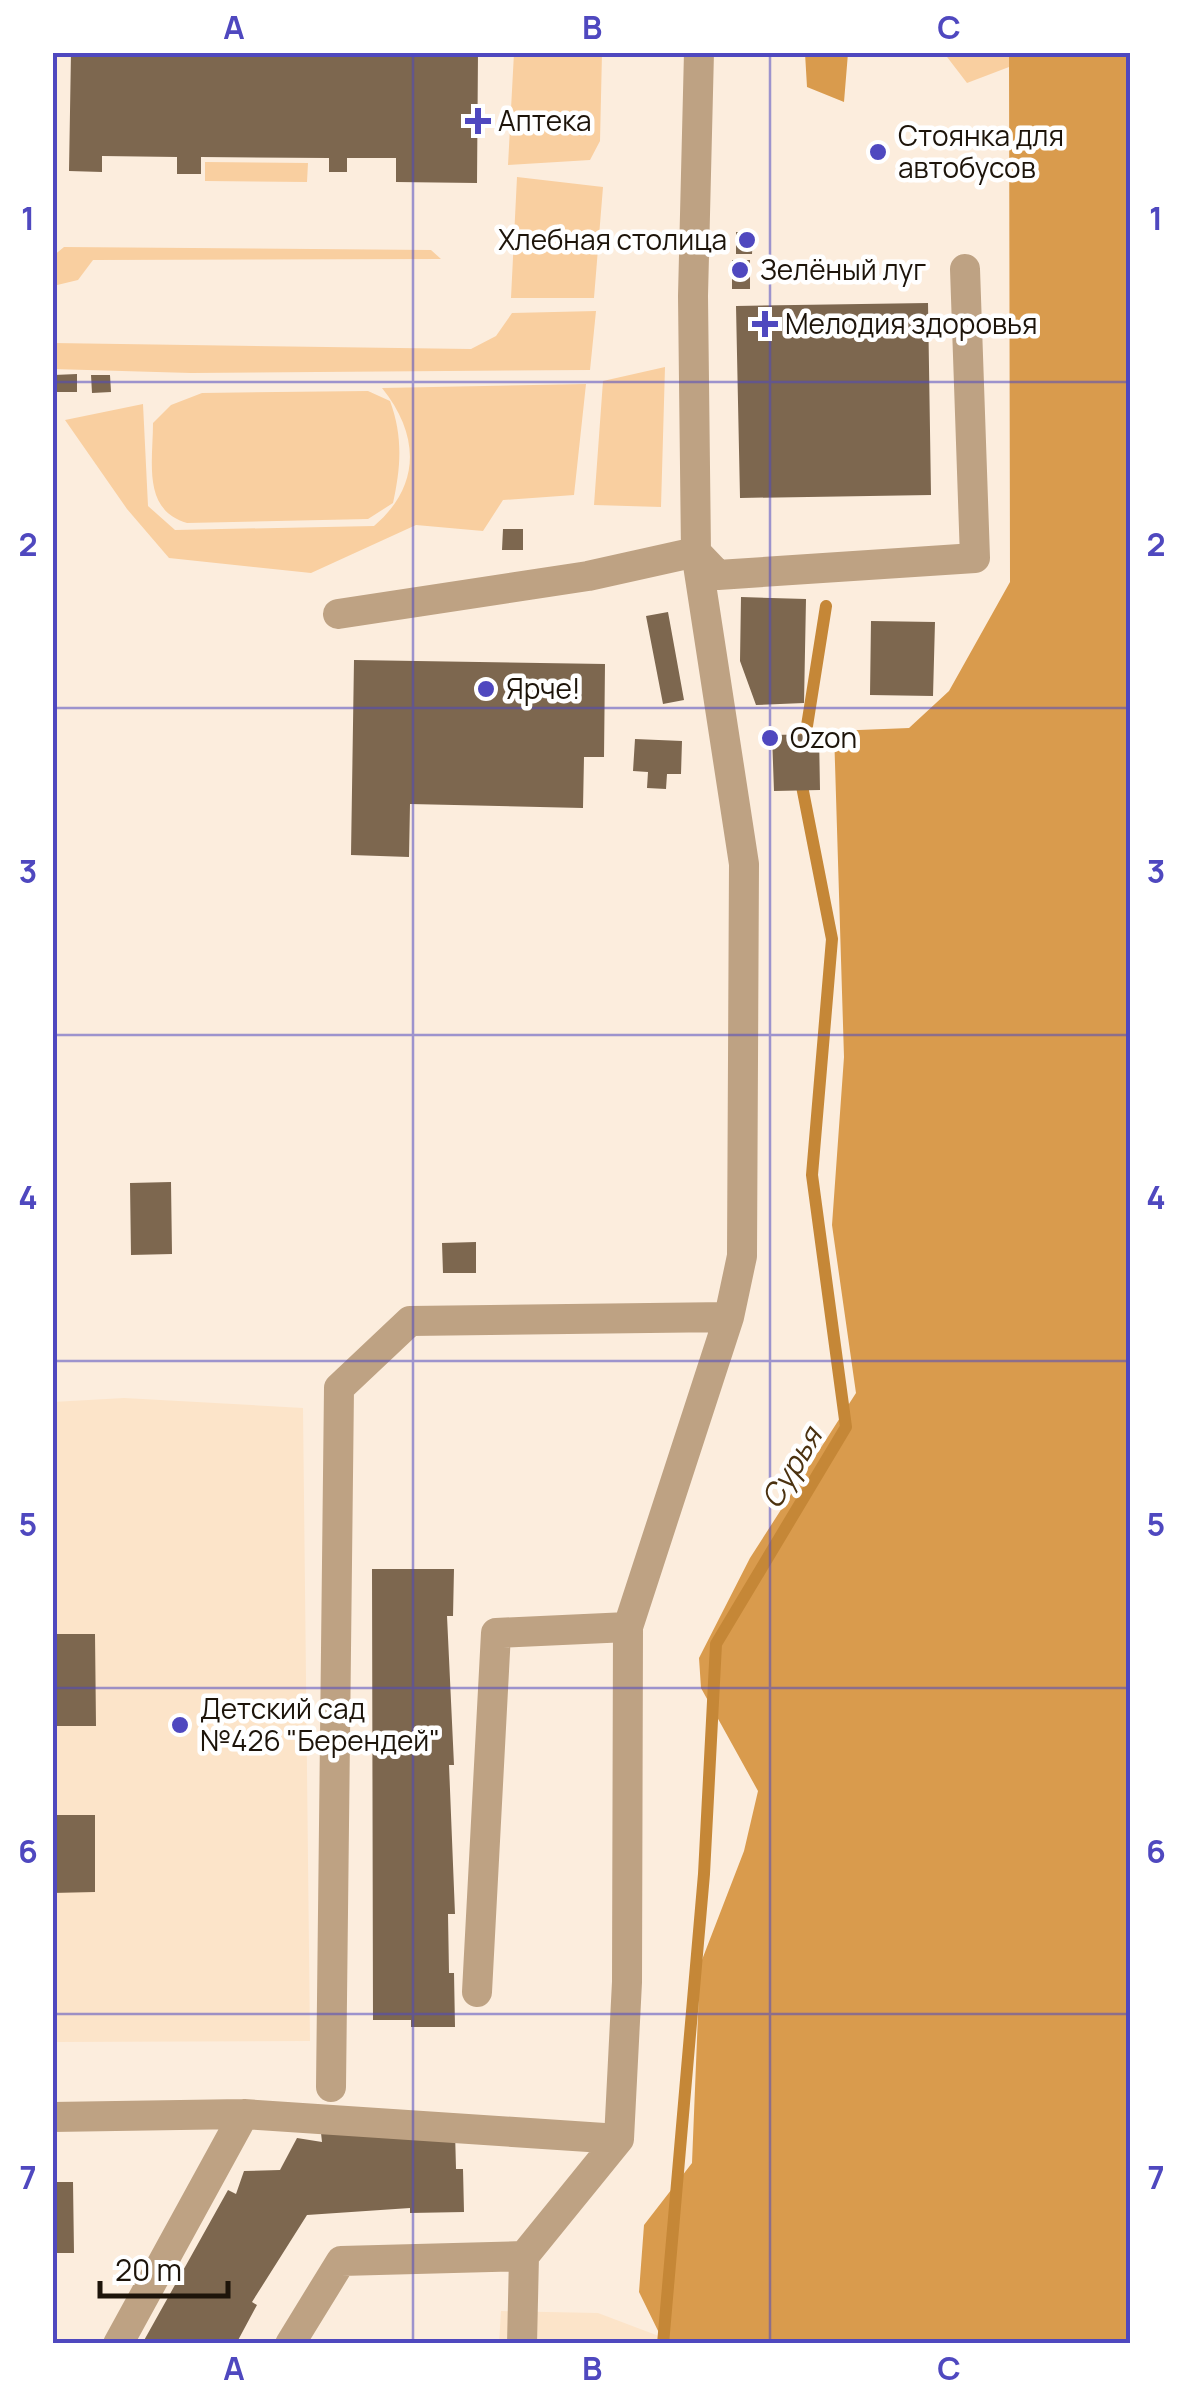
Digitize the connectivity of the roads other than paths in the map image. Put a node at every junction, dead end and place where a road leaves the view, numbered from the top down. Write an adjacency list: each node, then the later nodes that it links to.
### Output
1 (699, 52): 3 (street)
2 (965, 269): 3 (street)
3 (696, 552): 4 (street); 5 (street)
4 (338, 614)
5 (729, 1317): 6 (street); 8 (street)
6 (628, 1627): 7 (street); 11 (street)
7 (476, 1992)
8 (331, 2087)
9 (244, 2114): 10 (street); 11 (street); 13 (street)
10 (52, 2117)
11 (619, 2139): 12 (street)
12 (524, 2256): 14 (street); 15 (street)
13 (118, 2344)
14 (290, 2344)
15 (522, 2344)

